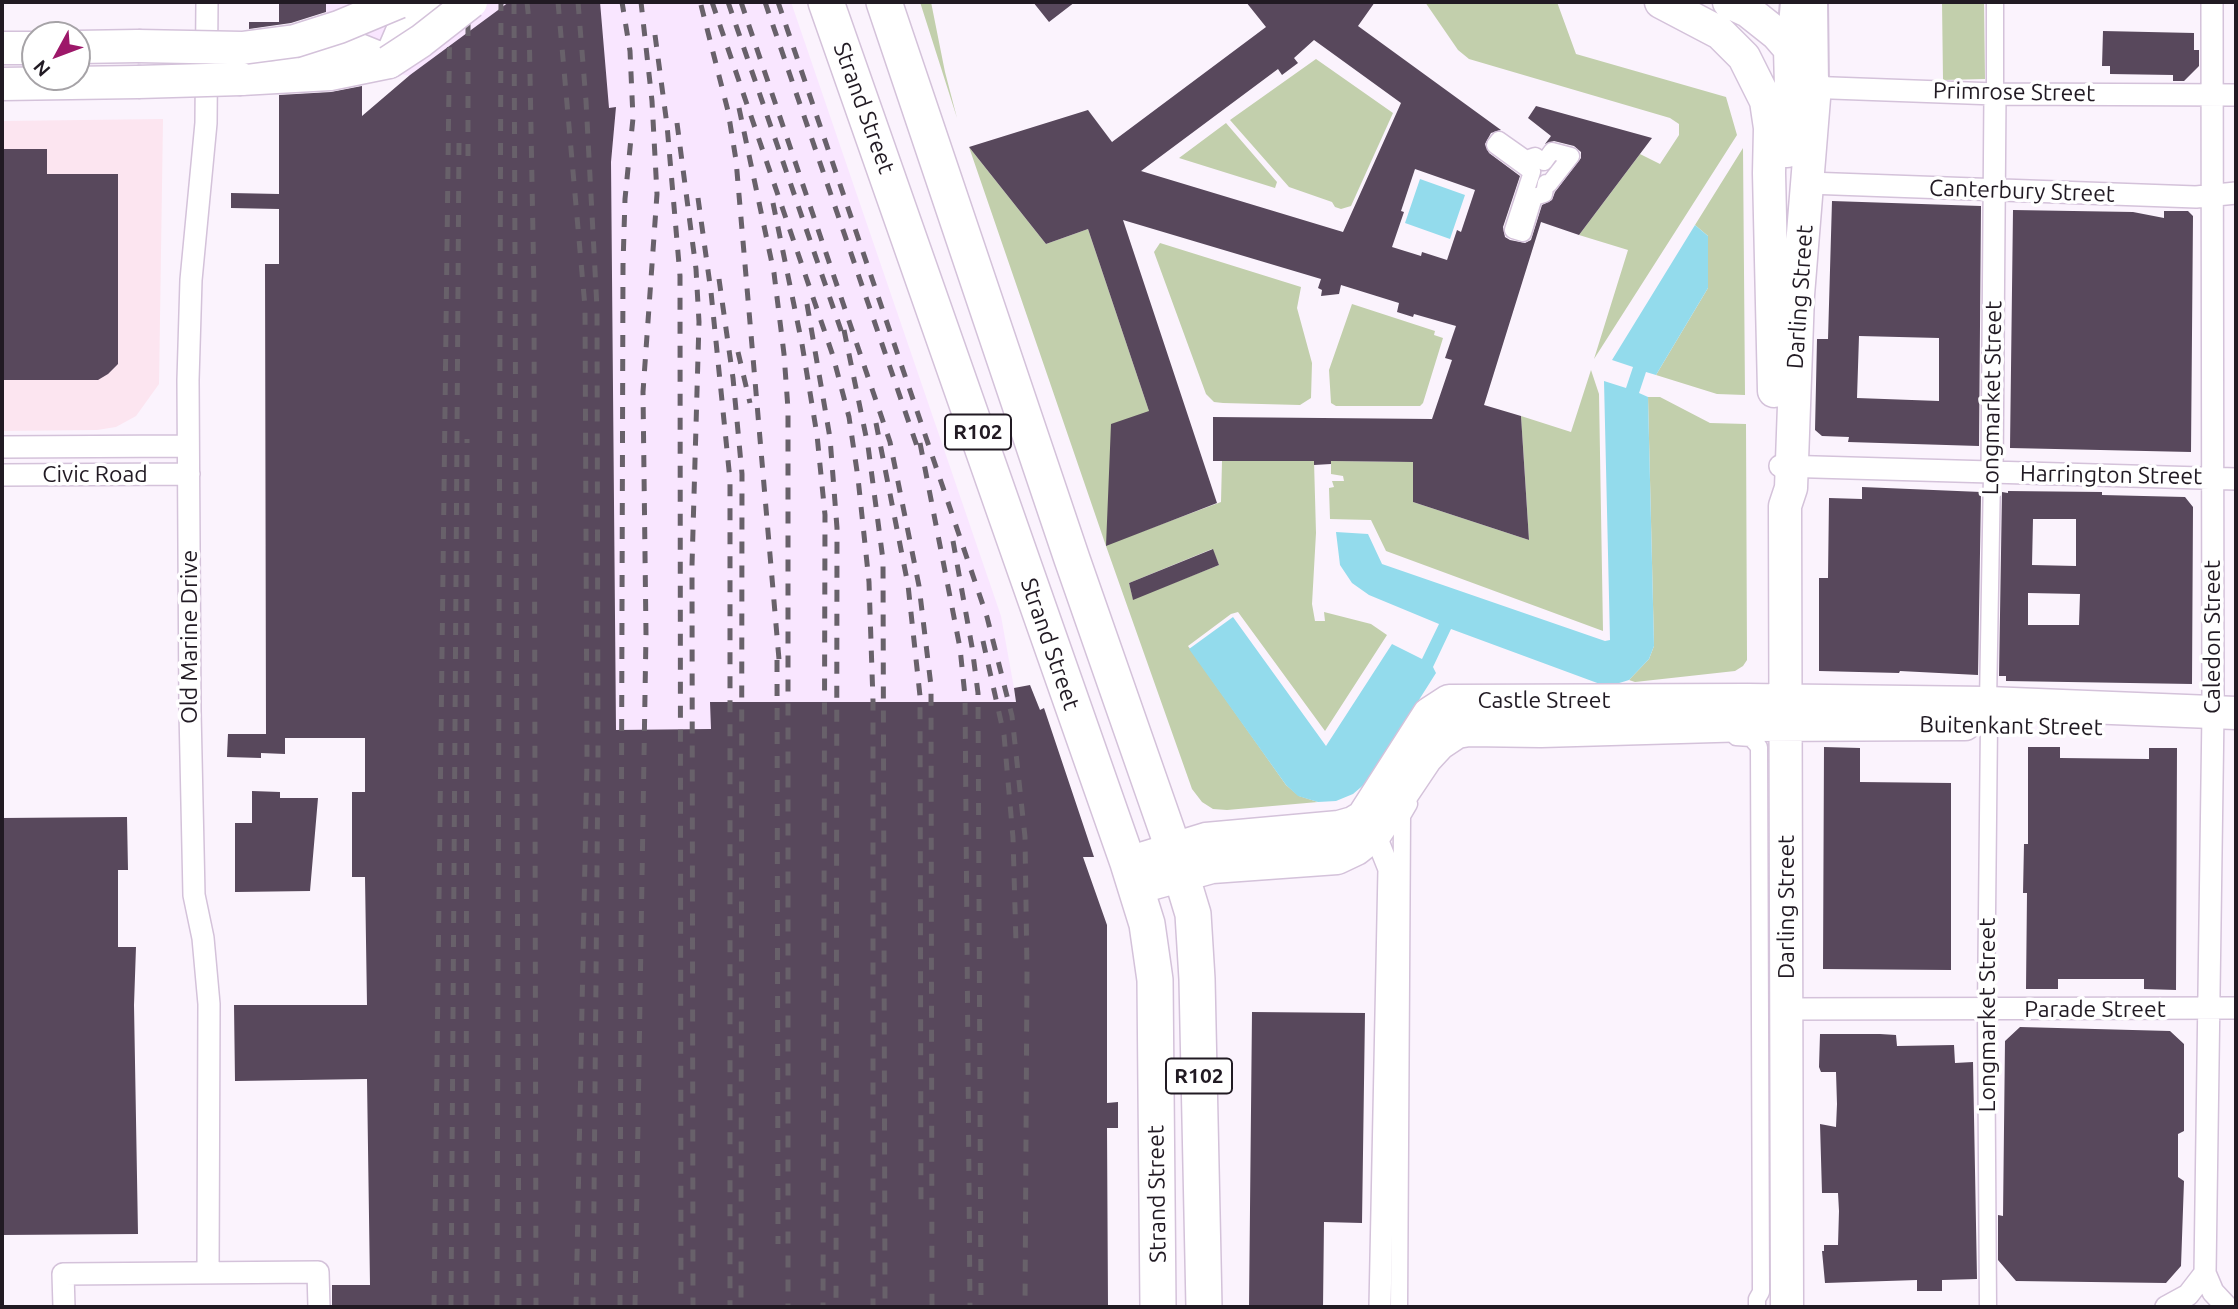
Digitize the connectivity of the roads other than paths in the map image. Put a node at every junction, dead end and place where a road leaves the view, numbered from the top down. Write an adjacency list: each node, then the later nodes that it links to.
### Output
1 (207, 2): 30 (street, Old Marine Drive)
2 (400, 2): 13 (main road, bridge)
3 (433, 2): 18 (main road)
4 (471, 2): 18 (main road, bridge)
5 (826, 2): 43 (main road, Strand Street / R102)
6 (884, 2): 42 (main road, Strand Street / R102)
7 (1661, 2): 29 (main road, Darling Street)
8 (1729, 2): 17 (main road)
9 (1794, 2): 17 (street)
10 (1814, 2): 20 (street)
11 (1995, 2): 21 (street)
12 (2212, 2): 22 (street, Caledon Street)
13 (275, 43): 14 (main road, bridge); 18 (main road, bridge)
14 (91, 47)
15 (2, 48): 16 (main road)
16 (21, 48)
17 (1790, 49): 20 (main road)
18 (389, 62): 19 (main road, bridge)
19 (2, 84)
20 (1803, 87): 21 (street, Primrose Street); 25 (main road, Darling Street); 29 (main road)
21 (1995, 94): 22 (street, Primrose Street); 26 (street, Longmarket Street)
22 (2212, 94): 23 (street, Primrose Street); 28 (street, Caledon Street)
23 (2236, 94)
24 (1495, 145): 24 (street)
25 (1808, 183): 26 (street, Canterbury Street); 32 (main road, Darling Street)
26 (1994, 190): 28 (street, Canterbury Street); 33 (street, Longmarket Street)
27 (2236, 193): 28 (street, Canterbury Street)
28 (2212, 194): 36 (street, Caledon Street)
29 (1773, 292): 32 (main road, Darling Street)
30 (188, 446): 31 (street, Civic Road); 35 (street, Old Marine Drive)
31 (2, 447)
32 (1784, 467): 33 (street, Harrington Street); 38 (main road, Darling Street)
33 (1992, 472): 36 (street, Harrington Street); 39 (street, Longmarket Street)
34 (2, 474): 35 (street, Civic Road)
35 (189, 474): 48 (street, Old Marine Drive)
36 (2212, 478): 37 (street, Harrington Street); 40 (street, Caledon Street)
37 (2236, 479)
38 (1786, 713): 39 (main road, Buitenkant Street); 41 (main road, Castle Street); 44 (main road, Darling Street)
39 (1989, 713): 40 (main road, Buitenkant Street); 45 (street, Longmarket Street)
40 (2224, 721): 46 (street, Caledon Street)
41 (1369, 825): 42 (main road); 54 (street)
42 (1178, 861): 43 (main road); 53 (main road, Strand Street / R102)
43 (1132, 875): 52 (main road, Strand Street / R102)
44 (1787, 1009): 45 (street, Parade Street); 57 (main road, Darling Street)
45 (1986, 1009): 46 (street, Parade Street); 58 (street, Longmarket Street)
46 (2207, 1009): 47 (street, Parade Street); 49 (street, Caledon Street)
47 (2236, 1009)
48 (208, 1273): 50 (street); 51 (street)
49 (2205, 1273): 59 (street); 60 (street)
50 (64, 1307)
51 (319, 1307)
52 (1158, 1307)
53 (1204, 1307)
54 (1380, 1307)
55 (1399, 1307): 56 (street)
56 (1757, 1307)
57 (1787, 1307)
58 (1987, 1307)
59 (2166, 1307)
60 (2227, 1307)

